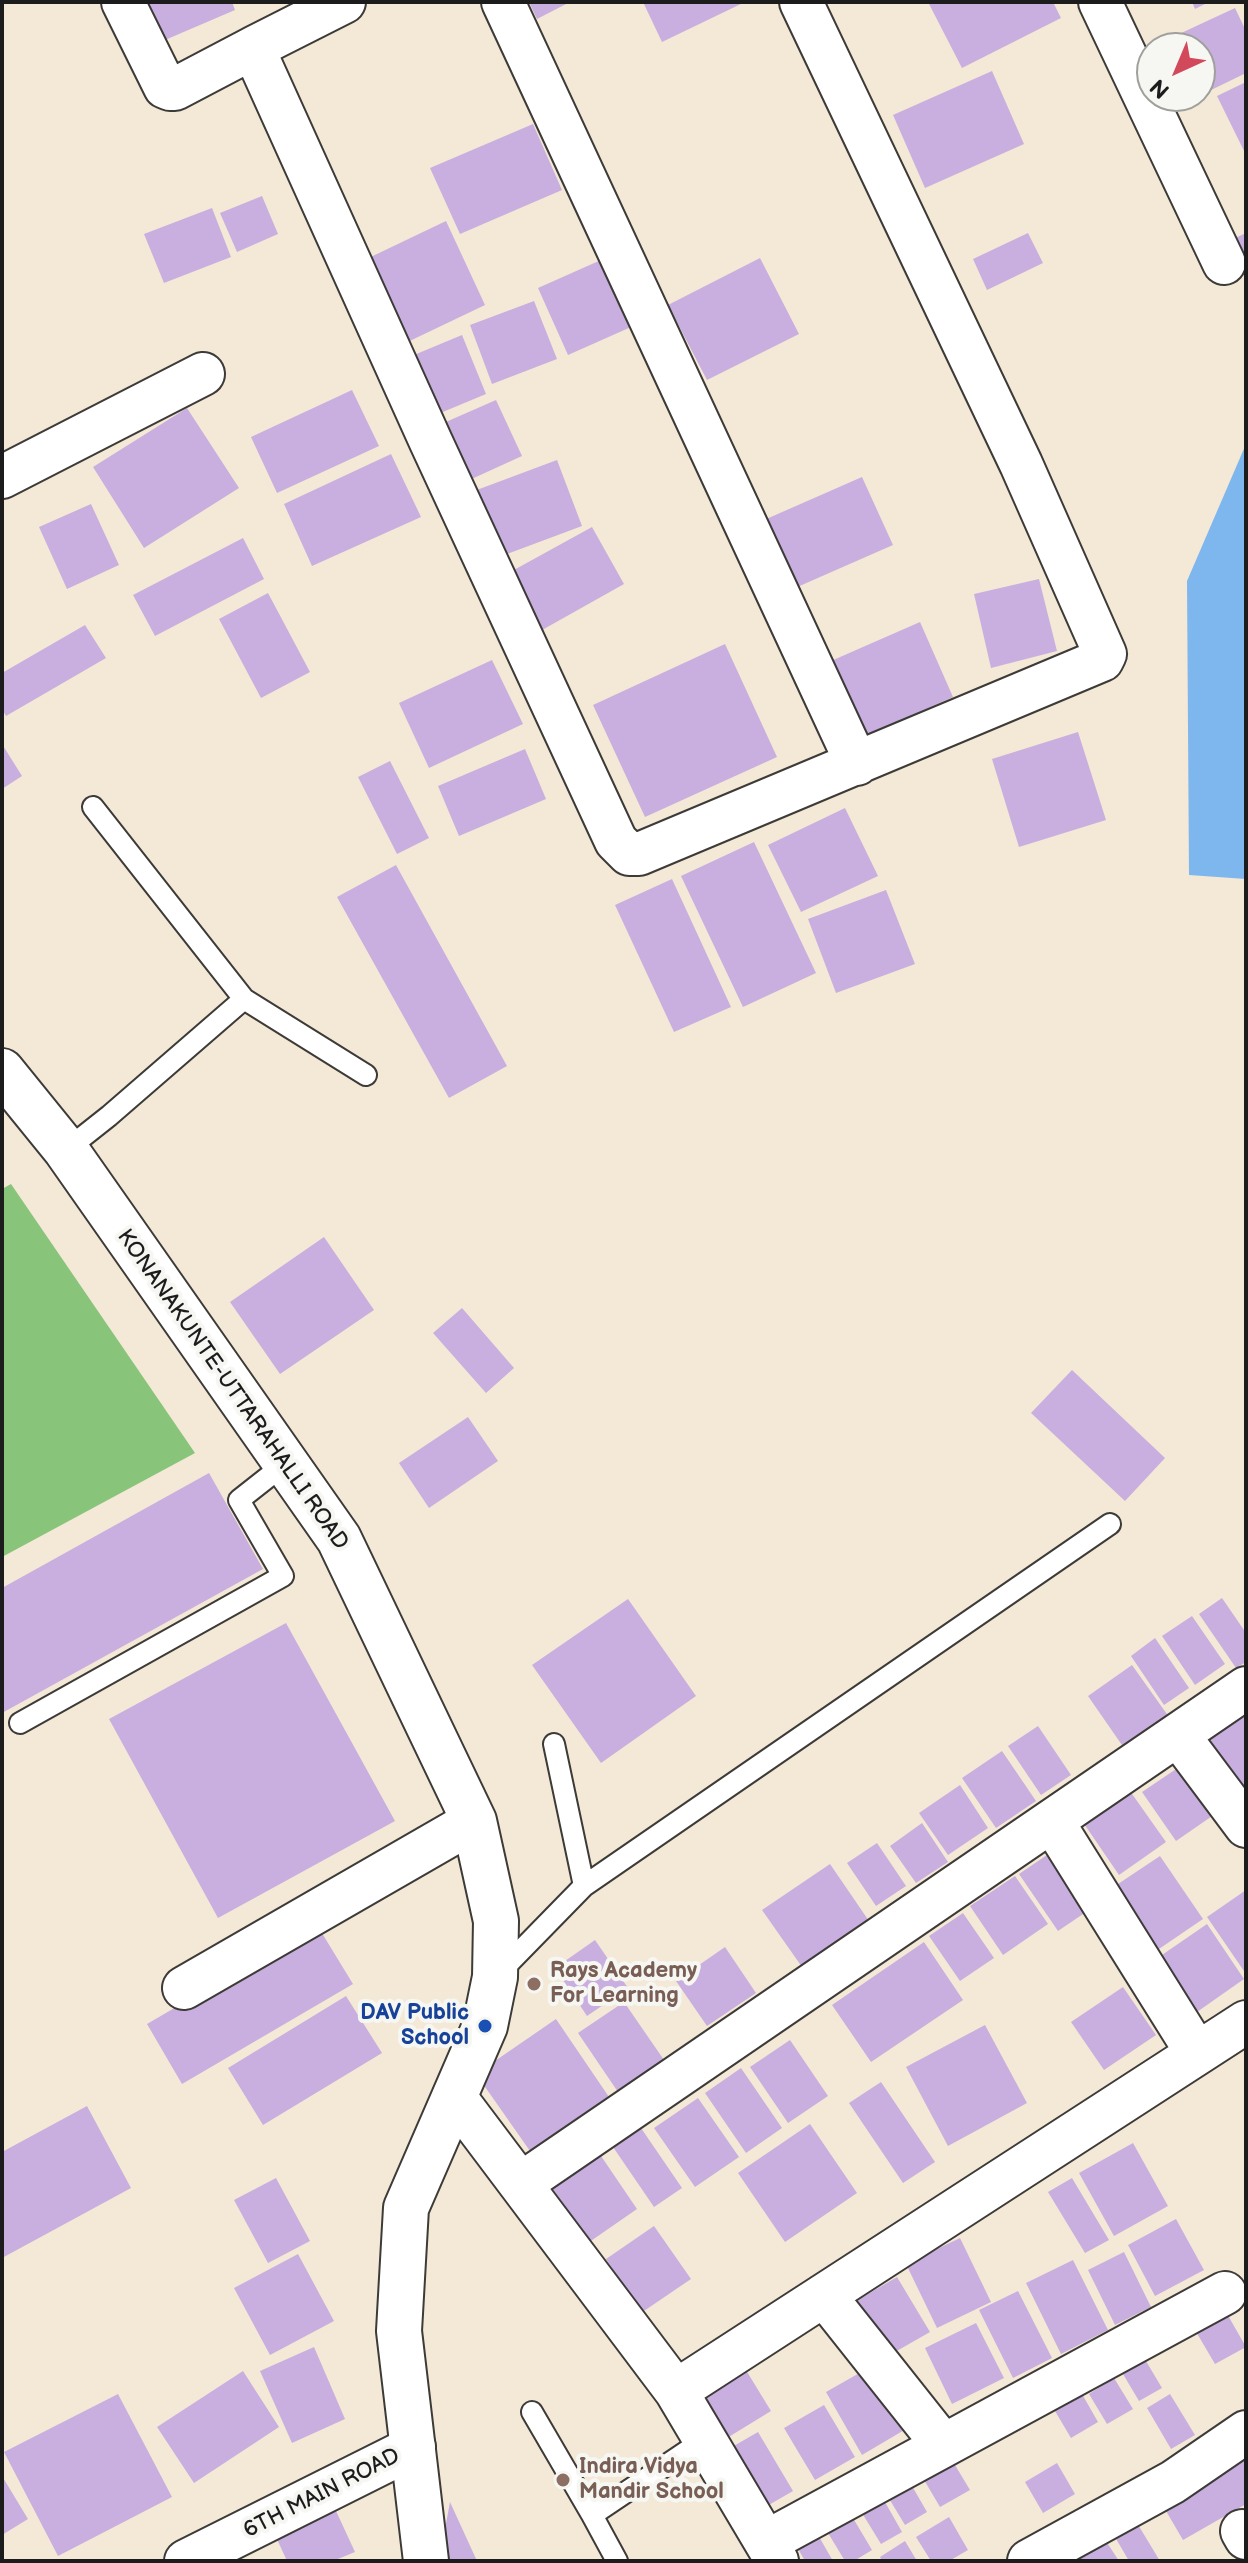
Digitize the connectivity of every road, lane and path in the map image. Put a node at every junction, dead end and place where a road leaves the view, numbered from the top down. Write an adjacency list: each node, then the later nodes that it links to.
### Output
1 (123, 2): 6 (street)
2 (344, 2): 6 (street)
3 (503, 2): 10 (street)
4 (801, 2): 10 (street)
5 (1100, 2): 7 (street)
6 (253, 48): 10 (street)
7 (1224, 263)
8 (203, 374): 9 (street)
9 (2, 477)
10 (857, 764)
11 (93, 807): 12 (lane)
12 (244, 999): 14 (lane); 15 (lane)
13 (2, 1071): 15 (main road, KONANAKUNTE-UTTARAHALLI ROAD)
14 (366, 1075)
15 (66, 1150): 16 (main road, KONANAKUNTE-UTTARAHALLI ROAD)
16 (286, 1463): 19 (lane); 22 (main road, KONANAKUNTE-UTTARAHALLI ROAD)
17 (1110, 1524): 25 (lane)
18 (1246, 1688): 20 (street)
19 (20, 1723)
20 (1178, 1735): 23 (street); 24 (street)
21 (554, 1744): 25 (lane)
22 (474, 1821): 26 (main road, KONANAKUNTE-UTTARAHALLI ROAD); 27 (street)
23 (1052, 1821): 29 (street); 31 (street)
24 (1246, 1826)
25 (584, 1886): 26 (lane)
26 (495, 1977): 30 (main road, KONANAKUNTE-UTTARAHALLI ROAD)
27 (184, 1988)
28 (1246, 2022): 29 (street)
29 (1197, 2053): 33 (street)
30 (454, 2096): 31 (street); 39 (main road, KONANAKUNTE-UTTARAHALLI ROAD)
31 (522, 2183): 34 (street)
32 (1225, 2293): 38 (street)
33 (824, 2295): 34 (street); 38 (street)
34 (676, 2391): 37 (street)
35 (532, 2412): 40 (lane)
36 (1246, 2432): 45 (street)
37 (705, 2439): 40 (lane); 41 (street)
38 (943, 2445): 41 (street)
39 (414, 2447): 42 (street, 6TH MAIN ROAD); 43 (main road, KONANAKUNTE-UTTARAHALLI ROAD)
40 (592, 2515): 44 (lane)
41 (772, 2552)
42 (186, 2561)
43 (426, 2561)
44 (617, 2561)
45 (1029, 2561)

